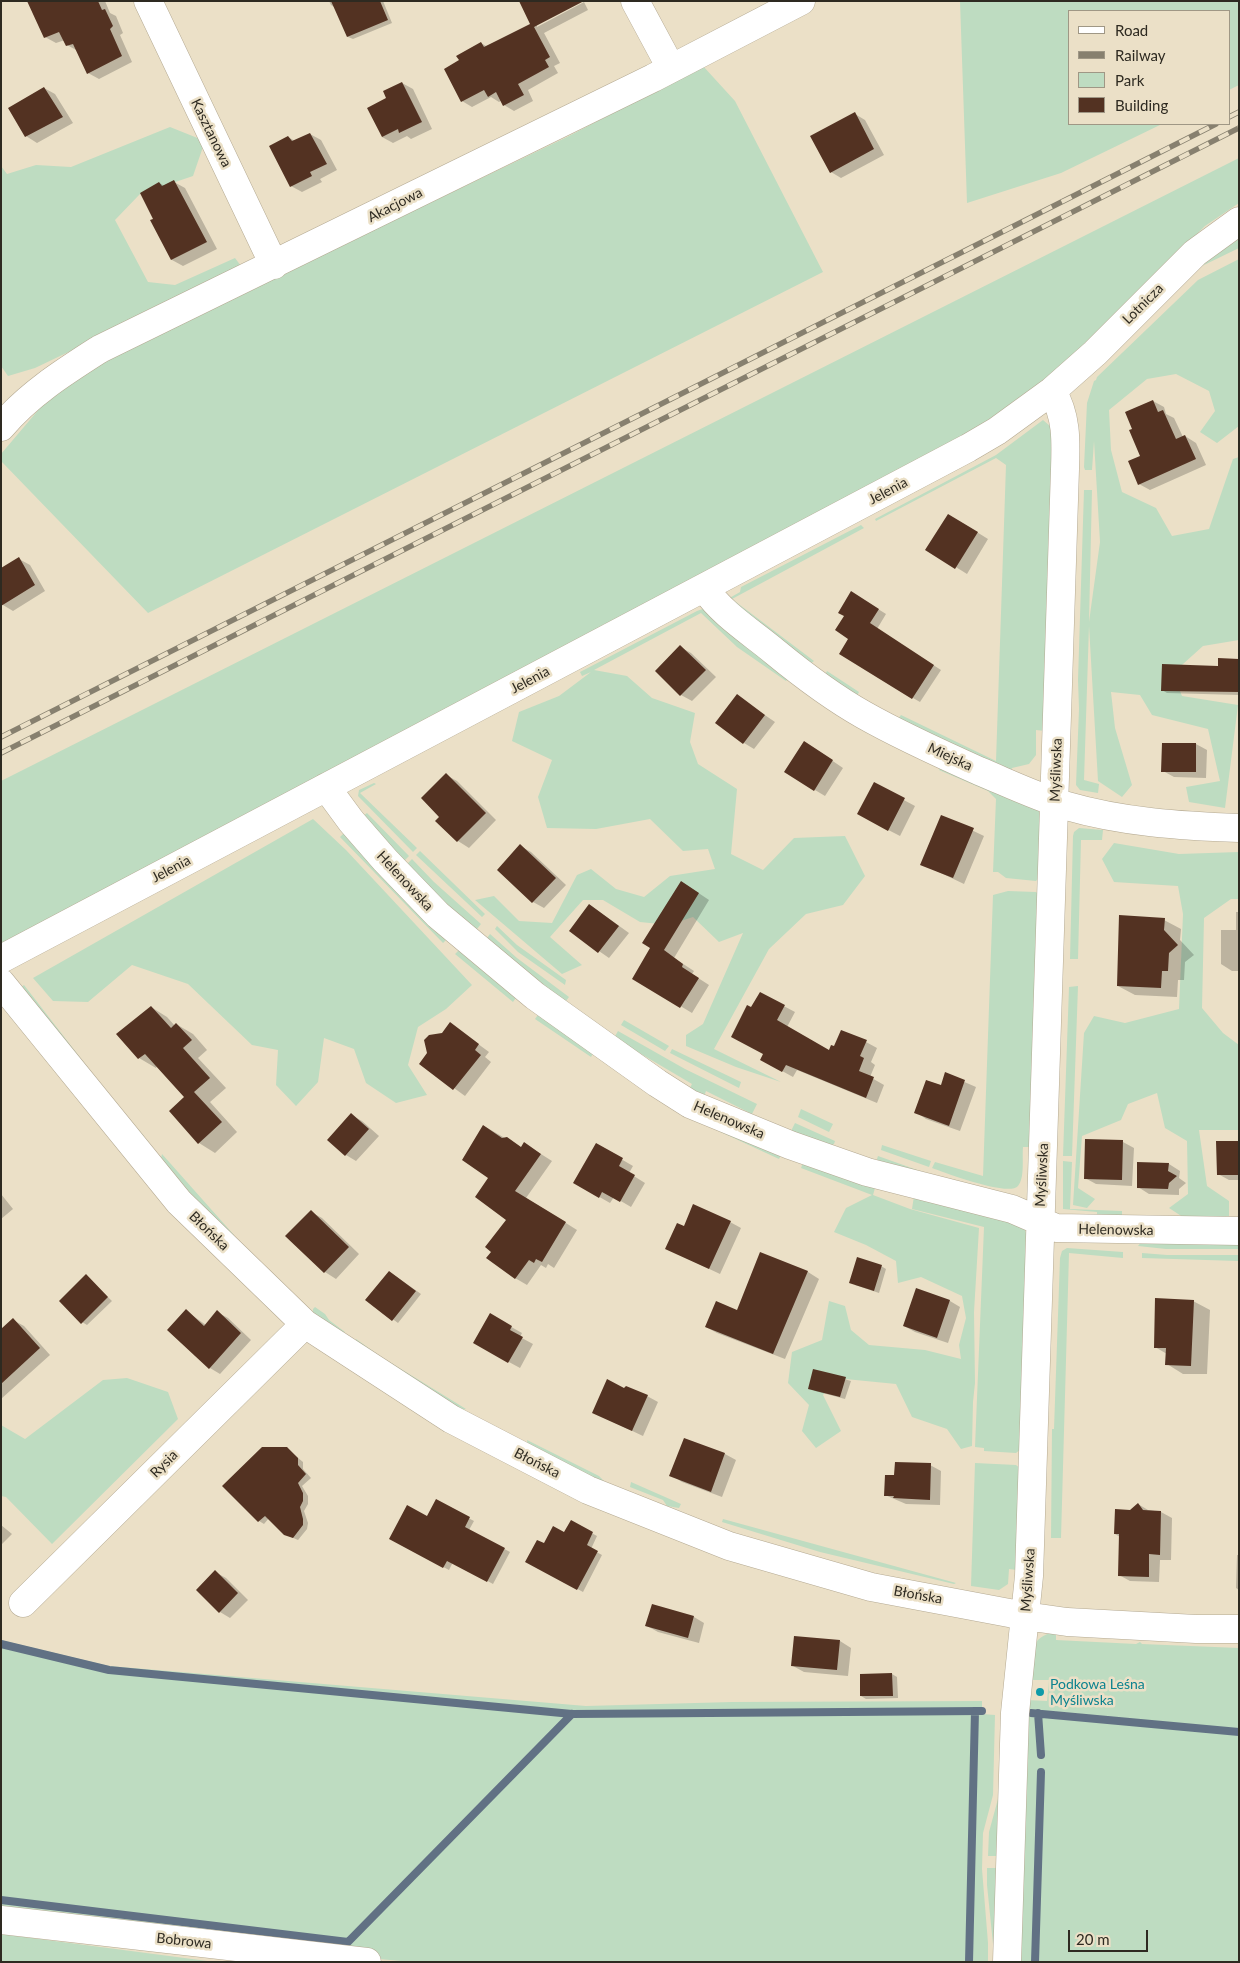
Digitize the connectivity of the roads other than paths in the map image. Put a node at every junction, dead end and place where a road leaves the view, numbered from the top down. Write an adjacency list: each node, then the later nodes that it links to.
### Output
1 (148, 1): 6 (street, Kasztanowa)
2 (635, 1): 4 (street)
3 (801, 1): 4 (street, Akacjowa)
4 (671, 68): 6 (street, Akacjowa)
5 (1239, 221): 7 (street, Lotnicza)
6 (274, 266): 8 (street, Akacjowa)
7 (1052, 391): 9 (street, Jelenia); 11 (street, Myśliwska)
8 (6, 411)
9 (705, 589): 10 (street, Jelenia); 11 (street, Miejska)
10 (326, 787): 13 (street, Jelenia); 15 (street, Helenowska)
11 (1055, 801): 12 (street, Miejska); 15 (street, Myśliwska)
12 (1239, 828)
13 (1, 959)
14 (1, 983): 17 (street, Błońska)
15 (1040, 1221): 16 (street, Helenowska); 19 (street, Myśliwska)
16 (1239, 1231)
17 (305, 1324): 18 (street, Rysia); 19 (street, Błońska)
18 (23, 1603)
19 (1026, 1616): 20 (street, Błońska); 23 (street, Myśliwska)
20 (1239, 1629)
21 (1, 1920): 22 (street, Bobrowa)
22 (367, 1962)
23 (1007, 1962)

